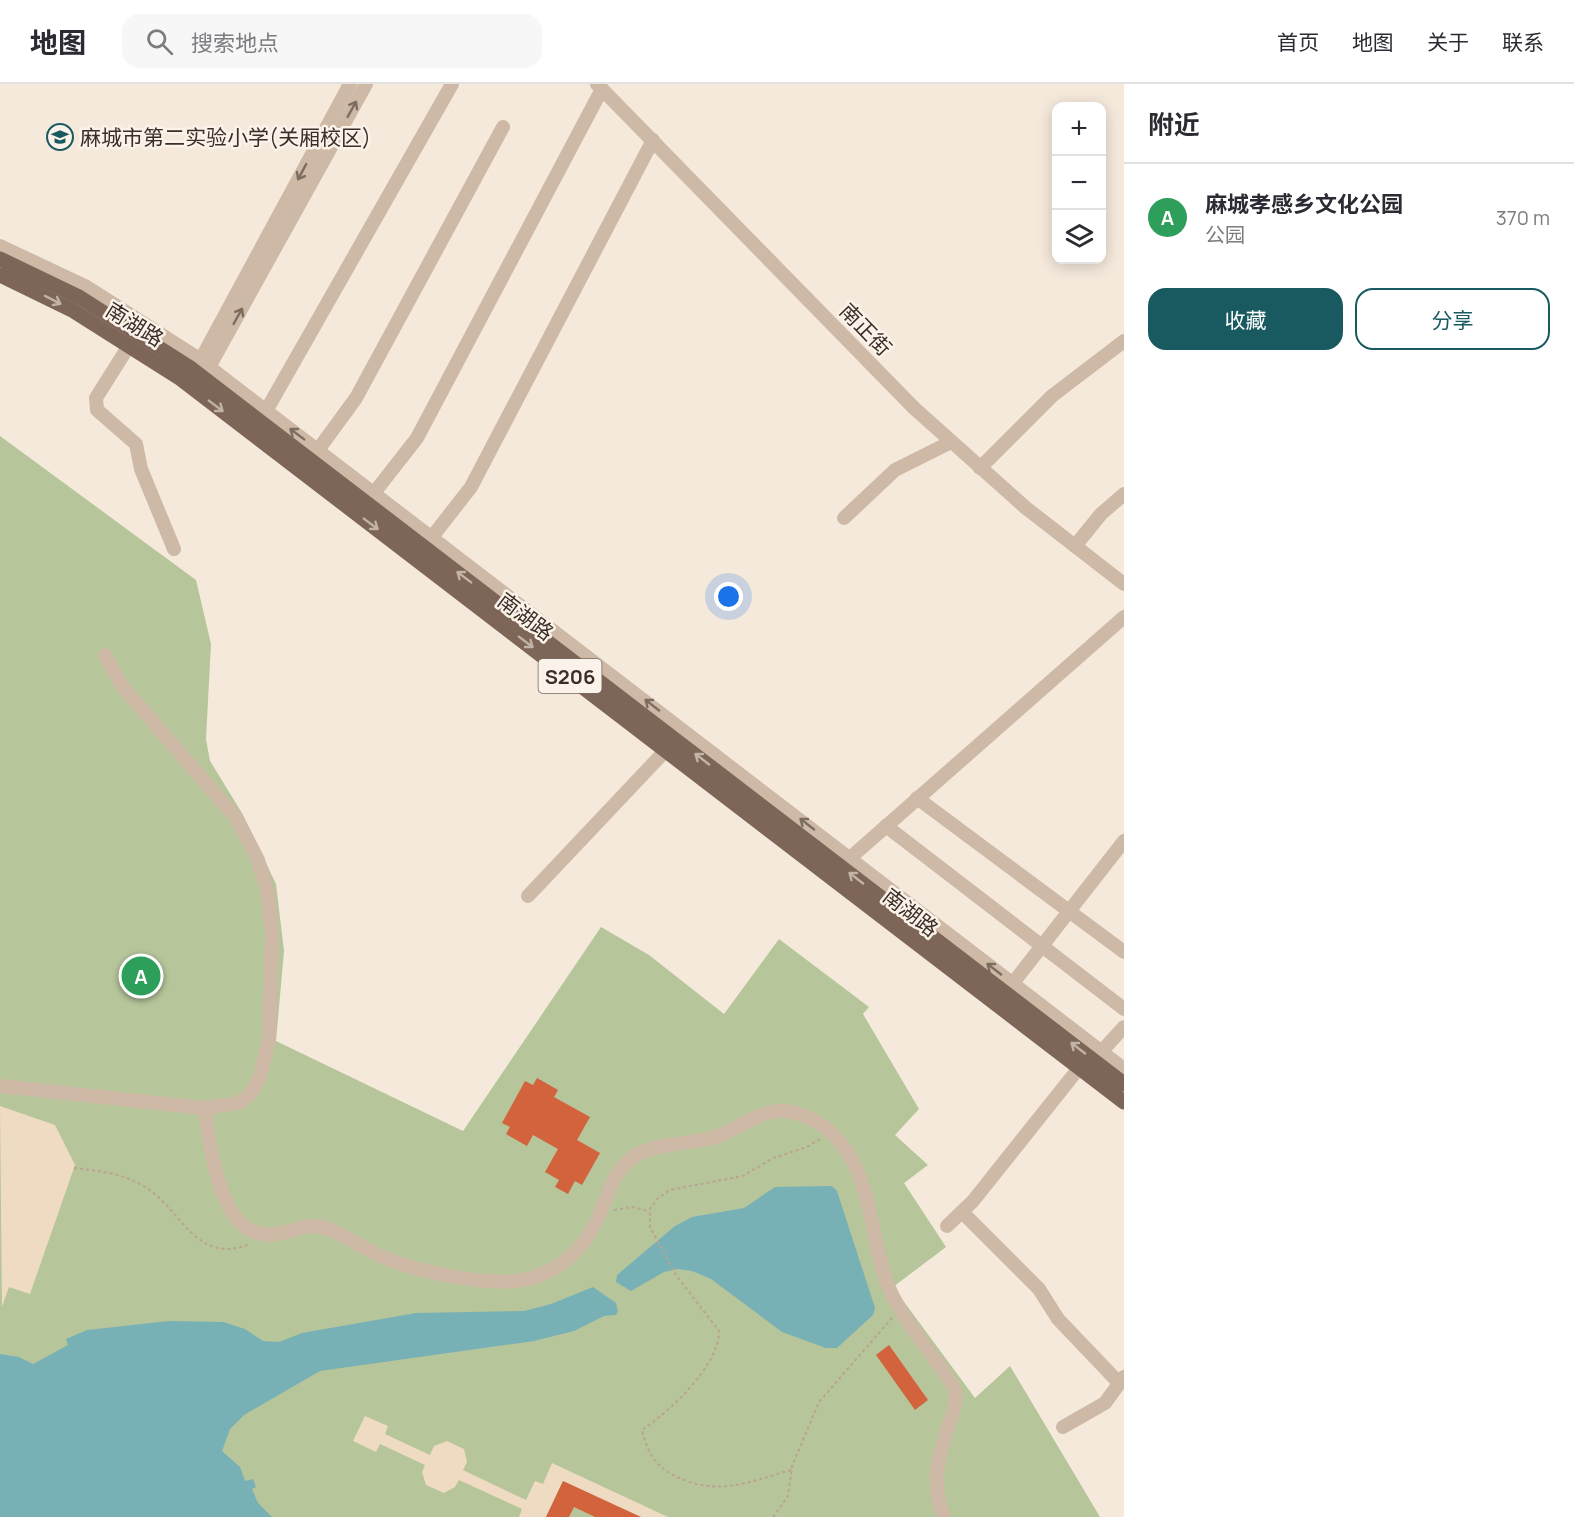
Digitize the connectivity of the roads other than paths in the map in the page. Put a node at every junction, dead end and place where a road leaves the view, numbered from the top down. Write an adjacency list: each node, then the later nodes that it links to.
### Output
1 (350, 84): 12 (street, one-way to 12)
2 (366, 84): 12 (street, one-way to 2)
3 (452, 84): 13 (street)
4 (600, 87): 6 (street, 南正街); 17 (street)
5 (503, 127): 15 (street)
6 (653, 140): 14 (street, 南正街); 20 (street)
7 (0, 246): 12 (street)
8 (0, 259): 41 (main road, 南湖路 / S206, one-way to 8)
9 (0, 275): 11 (main road, 南湖路 / S206, one-way to 11)
10 (1124, 341): 16 (street)
11 (130, 344): 22 (street); 26 (main road, 南湖路 / S206, one-way to 26)
12 (205, 364): 13 (street)
13 (266, 411): 15 (street, one-way to 13)
14 (951, 442): 16 (street, 南正街); 19 (street)
15 (318, 450): 17 (street)
16 (980, 468): 21 (street, 南正街)
17 (374, 493): 20 (street)
18 (1124, 494): 21 (street)
19 (844, 518)
20 (432, 537): 30 (street, one-way to 20)
21 (1075, 546): 23 (street, 南正街)
22 (174, 549)
23 (1124, 584)
24 (1124, 617): 27 (street)
25 (105, 655): 44 (street)
26 (666, 750): 31 (street); 39 (main road, 南湖路 / S206)
27 (917, 798): 28 (street); 32 (street)
28 (886, 826): 30 (street); 33 (street)
29 (1124, 841): 32 (street)
30 (850, 858): 35 (street, one-way to 30)
31 (528, 896)
32 (1069, 911): 33 (street); 34 (street)
33 (1042, 946): 35 (street); 36 (street)
34 (1124, 952)
35 (1013, 983): 38 (street)
36 (1124, 1009)
37 (1124, 1027): 38 (street)
38 (1102, 1051): 40 (street)
39 (1080, 1068): 43 (main road, 南湖路 / S206); 45 (street)
40 (1124, 1069)
41 (1124, 1084)
42 (0, 1086): 44 (street)
43 (1124, 1102)
44 (204, 1108): 49 (street)
45 (962, 1212): 46 (street); 47 (street)
46 (947, 1226)
47 (1122, 1380): 48 (street)
48 (1063, 1427)
49 (944, 1517)

